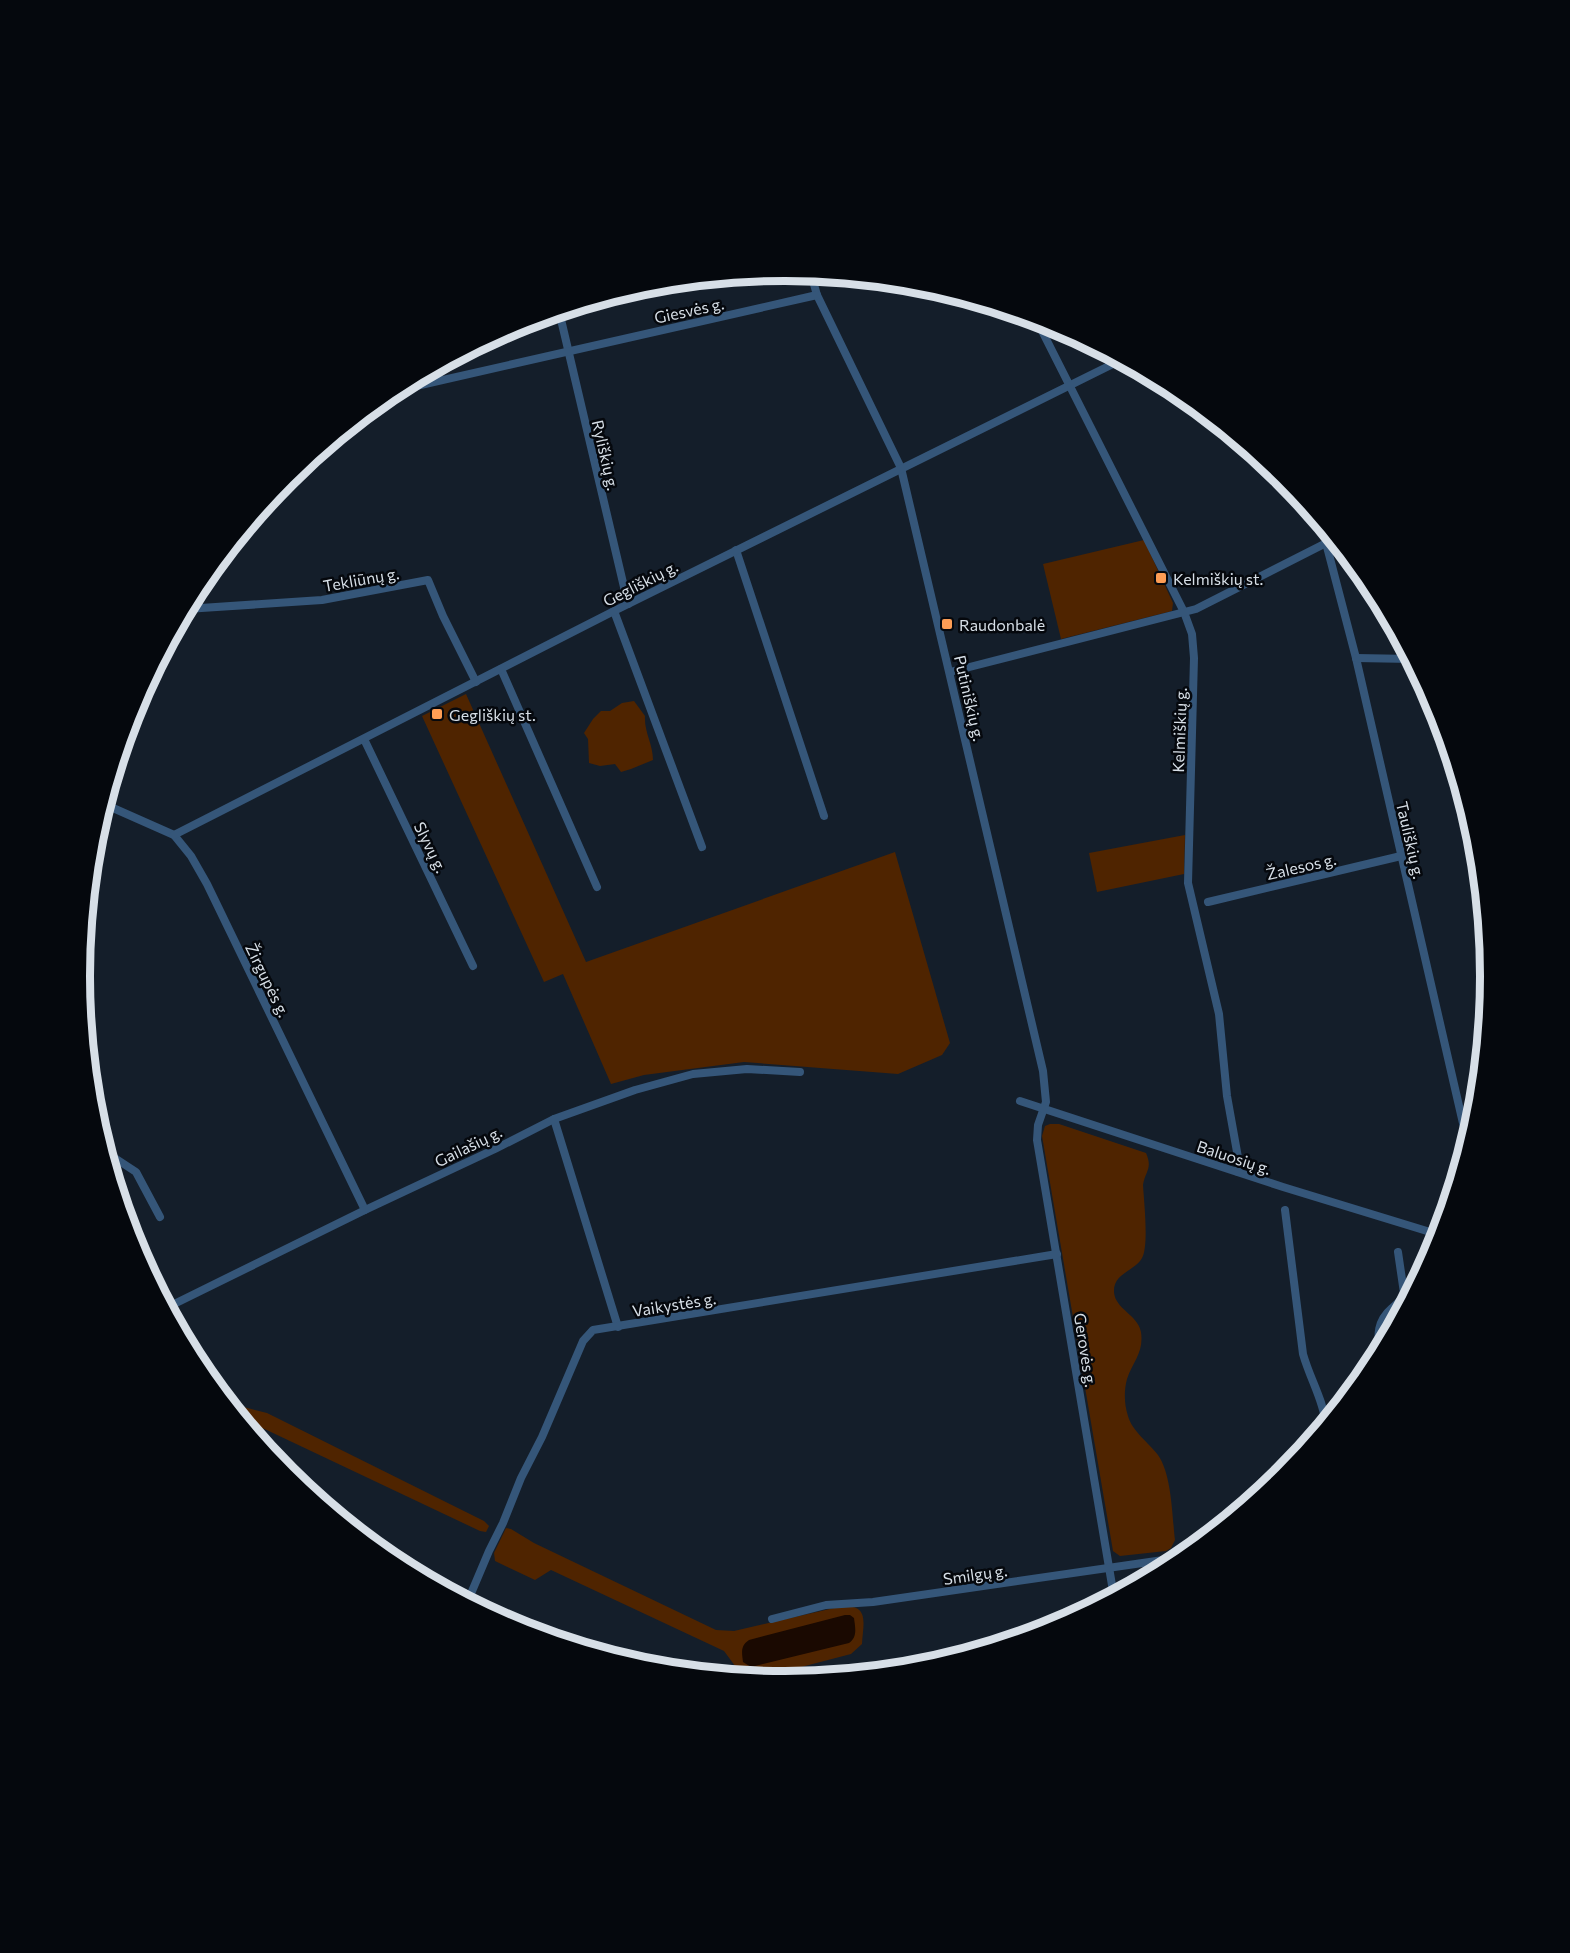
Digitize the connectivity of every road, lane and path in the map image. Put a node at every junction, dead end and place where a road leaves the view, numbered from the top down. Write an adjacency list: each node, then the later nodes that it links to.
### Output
1 (814, 282): 2 (street, Putiniškių g.)
2 (817, 295): 5 (street, Giesvės g.); 9 (street, Putiniškių g.)
3 (560, 319): 5 (street, Ryliškių g.)
4 (1042, 331): 8 (street, Kelmiškių g.)
5 (567, 351): 7 (street, Giesvės g.); 12 (street, Ryliškių g.)
6 (1113, 364): 8 (street, Gegliškių g.)
7 (423, 384)
8 (1070, 385): 9 (street, Gegliškių g.); 15 (street, Kelmiškių g.)
9 (901, 468): 11 (street, Gegliškių g.); 19 (street, Putiniškių g.)
10 (1326, 543): 15 (street); 16 (street, Tauliškių g.)
11 (736, 550): 12 (street, Gegliškių g.); 23 (street)
12 (628, 604): 14 (street, Gegliškių g.)
13 (196, 608): 20 (street, Tekliūnų g.)
14 (614, 611): 18 (street, Gegliškių g.); 25 (street)
15 (1184, 612): 19 (street); 36 (street, Kelmiškių g.)
16 (1356, 658): 17 (street); 26 (street, Tauliškių g.)
17 (1403, 659)
18 (501, 669): 20 (street, Gegliškių g.); 27 (street)
19 (950, 672): 32 (street, Putiniškių g.)
20 (476, 681): 21 (street, Gegliškių g.)
21 (364, 739): 24 (street, Gegliškių g.); 29 (street, Slyvų g.)
22 (111, 807): 24 (street, Žirgupės g.)
23 (824, 816)
24 (174, 835): 37 (street, Žirgupės g.)
25 (702, 847)
26 (1401, 856): 28 (street, Žalesos g.); 34 (street, Tauliškių g.)
27 (597, 887)
28 (1208, 902)
29 (473, 966)
30 (800, 1072): 33 (street, Gailašių g.)
31 (1020, 1101): 32 (street, Baluosių g.)
32 (1044, 1109): 36 (street, Baluosių g.); 42 (street, Gerovės g.)
33 (554, 1119): 37 (street, Gailašių g.); 46 (street)
34 (1464, 1125)
35 (115, 1158): 39 (street)
36 (1238, 1172): 40 (street, Baluosių g.)
37 (365, 1210): 45 (street, Gailašių g.)
38 (1285, 1210): 48 (street)
39 (160, 1217)
40 (1431, 1232)
41 (1398, 1252): 43 (street)
42 (1057, 1254): 46 (street, Vaikystės g.); 50 (street, Gerovės g.)
43 (1404, 1292)
44 (1398, 1302): 47 (street)
45 (173, 1305)
46 (618, 1327): 52 (street, Vaikystės g.)
47 (1379, 1338)
48 (1325, 1414)
49 (1161, 1560): 50 (street, Smilgų g.)
50 (1109, 1568): 51 (street, Gerovės g.); 53 (street, Smilgų g.)
51 (1113, 1589)
52 (470, 1596)
53 (772, 1619)

